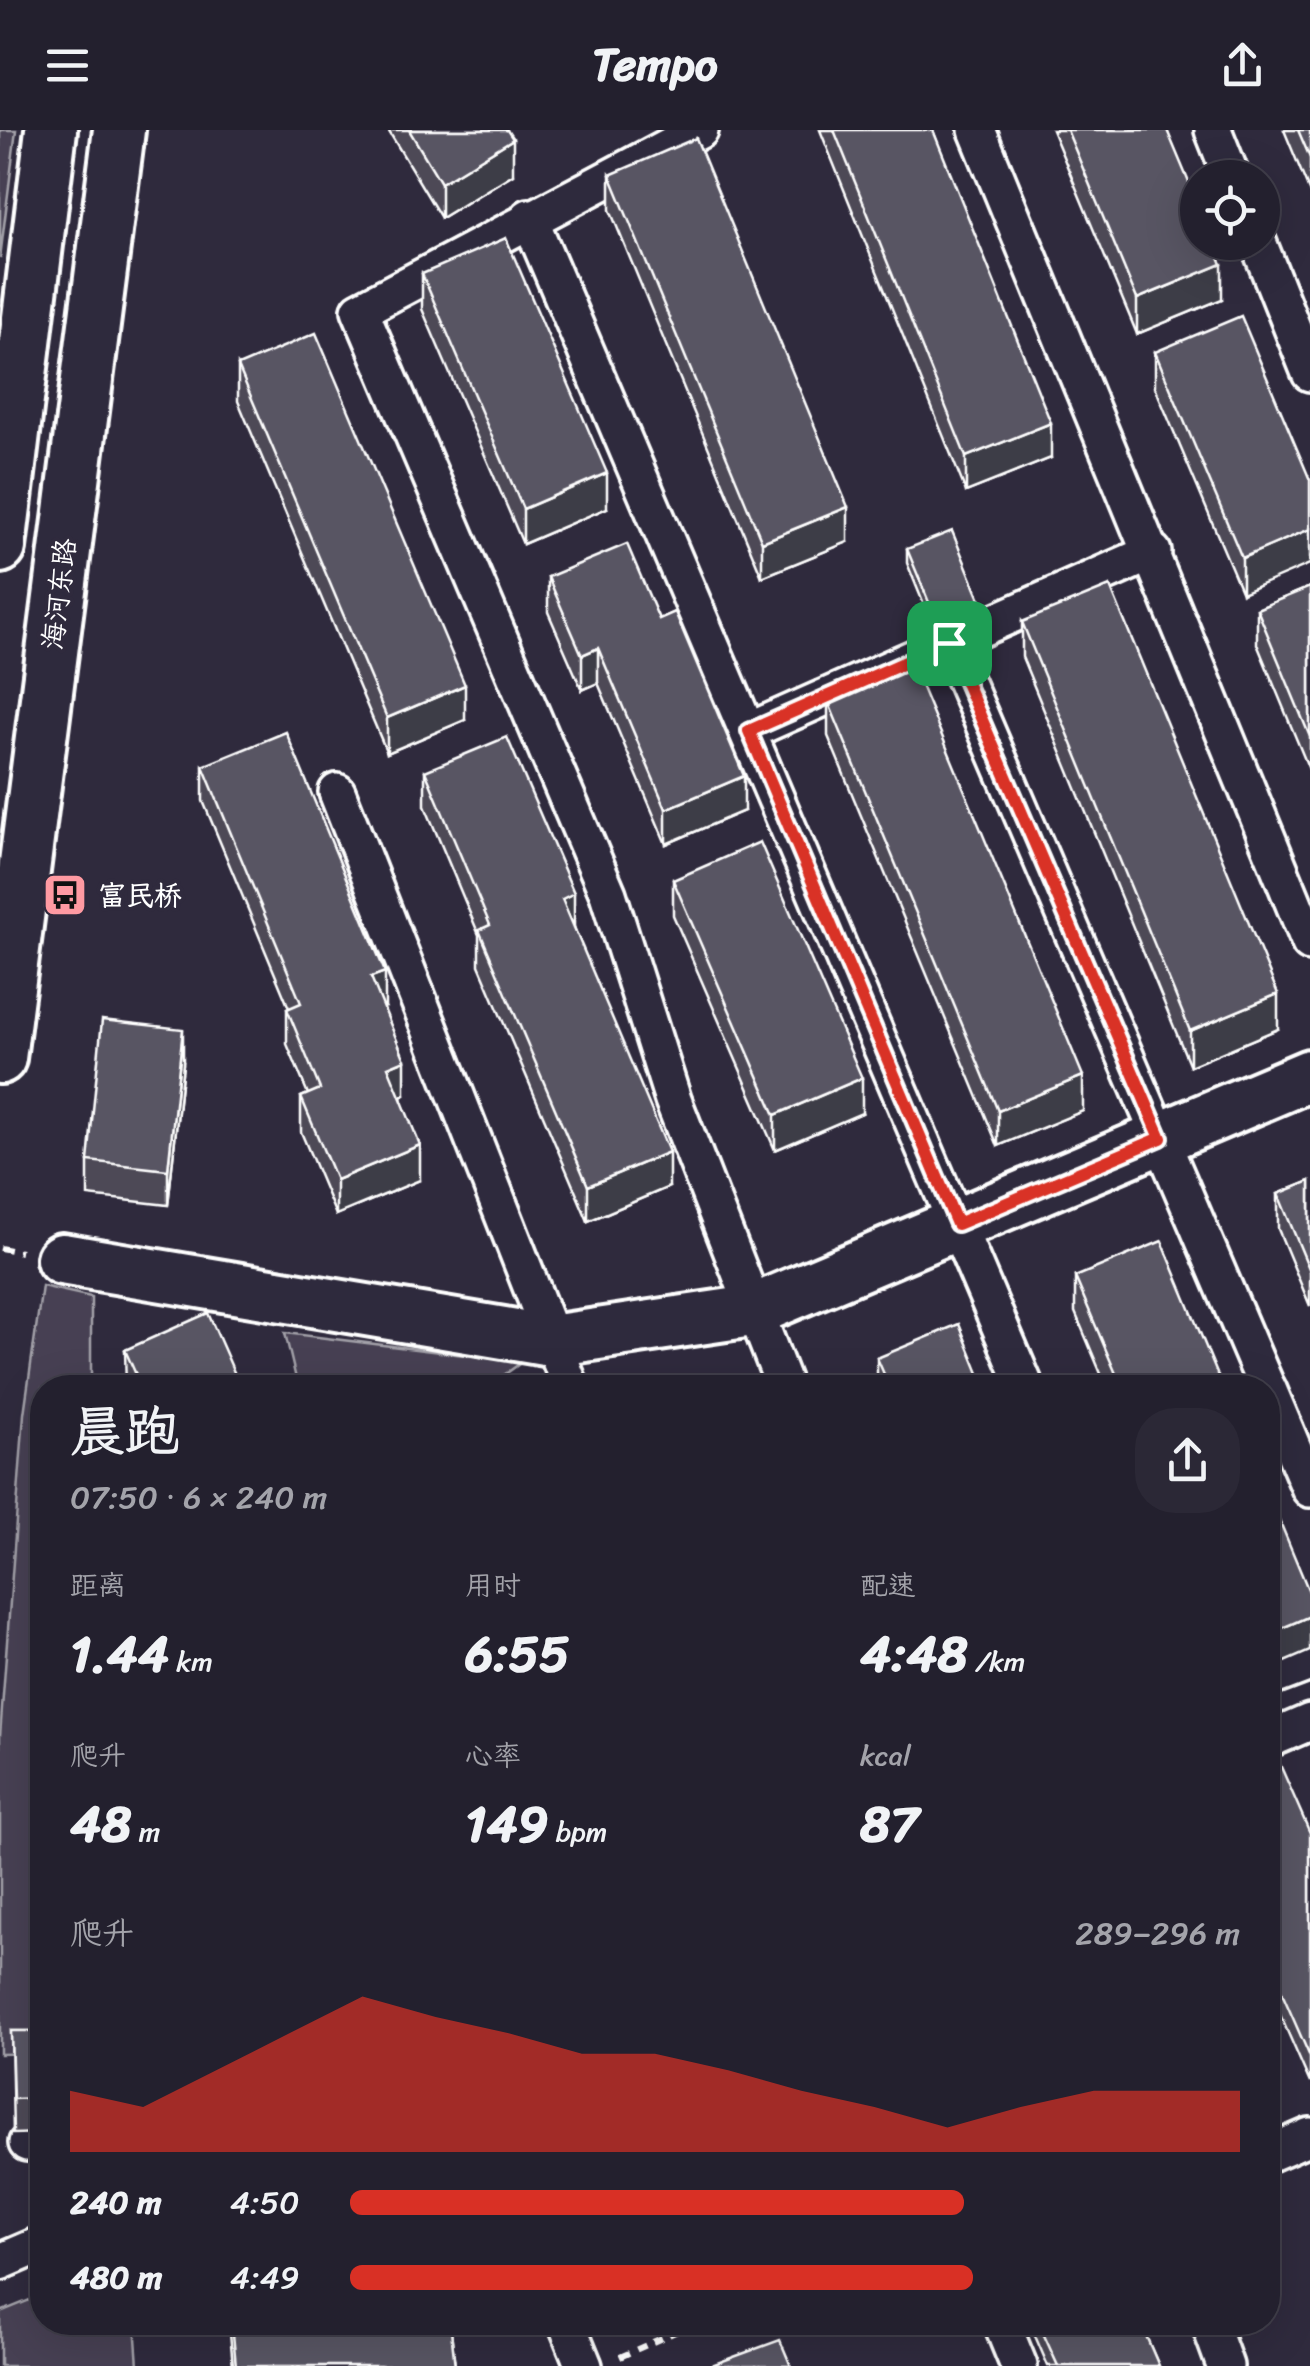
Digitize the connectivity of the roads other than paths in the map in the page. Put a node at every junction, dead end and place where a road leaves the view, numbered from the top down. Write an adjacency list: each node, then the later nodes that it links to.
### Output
1 (51, 130): 10 (main road)
2 (119, 130): 16 (main road, 海河东路)
3 (700, 130): 7 (street)
4 (977, 130): 11 (street)
5 (1213, 130): 6 (street)
6 (1225, 160)
7 (529, 217): 13 (street); 21 (street)
8 (1265, 260): 9 (street)
9 (1310, 373)
10 (0, 547)
11 (1153, 552): 12 (street); 15 (street)
12 (949, 643): 13 (street); 18 (street)
13 (749, 731): 19 (street)
14 (337, 792): 22 (street)
15 (1310, 942)
16 (0, 1058)
17 (1310, 1075): 18 (main road)
18 (1161, 1138): 19 (main road); 25 (street)
19 (957, 1224): 21 (main road); 24 (street)
20 (62, 1259): 22 (main road)
21 (752, 1311): 22 (main road); 23 (street)
22 (558, 1372)
23 (779, 1375)
24 (1021, 1375)
25 (1261, 1375)
26 (1280, 1419): 27 (street)
27 (1310, 1489)
28 (1310, 1663): 29 (street)
29 (1280, 1675)
30 (1310, 1722): 31 (street)
31 (1280, 1735)
32 (1310, 2136): 33 (street)
33 (1280, 2144)
34 (30, 2249): 35 (street)
35 (0, 2262)
36 (577, 2335): 39 (street)
37 (1006, 2335): 40 (street)
38 (1214, 2335): 41 (street)
39 (600, 2362)
40 (1019, 2366)
41 (1225, 2366)

